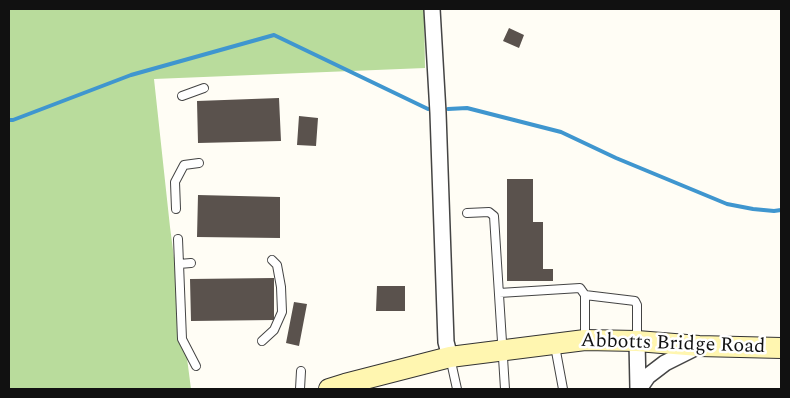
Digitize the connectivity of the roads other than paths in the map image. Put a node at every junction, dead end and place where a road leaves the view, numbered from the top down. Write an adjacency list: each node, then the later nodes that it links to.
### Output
1 (432, 9): 20 (street)
2 (204, 88): 3 (lane)
3 (182, 96)
4 (199, 163): 5 (lane)
5 (176, 209)
6 (467, 213): 11 (lane)
7 (178, 239): 10 (lane)
8 (272, 260): 15 (lane)
9 (191, 263): 10 (lane)
10 (179, 264): 21 (lane)
11 (499, 293): 12 (lane); 19 (lane)
12 (585, 295): 13 (lane); 14 (lane)
13 (585, 340): 14 (main road, Abbotts Bridge Road); 16 (main road, Abbotts Bridge Road)
14 (637, 340): 17 (main road, Abbotts Bridge Road); 28 (street)
15 (262, 341)
16 (555, 344): 19 (main road, Abbotts Bridge Road); 27 (lane)
17 (699, 346): 18 (main road, Abbotts Bridge Road); 28 (street)
18 (781, 348)
19 (502, 350): 20 (main road, Abbotts Bridge Road); 26 (lane)
20 (450, 357): 24 (main road, Abbotts Bridge Road); 25 (lane)
21 (196, 366)
22 (301, 371): 23 (lane)
23 (300, 389)
24 (329, 389)
25 (457, 389)
26 (505, 389)
27 (563, 389)
28 (639, 389)

